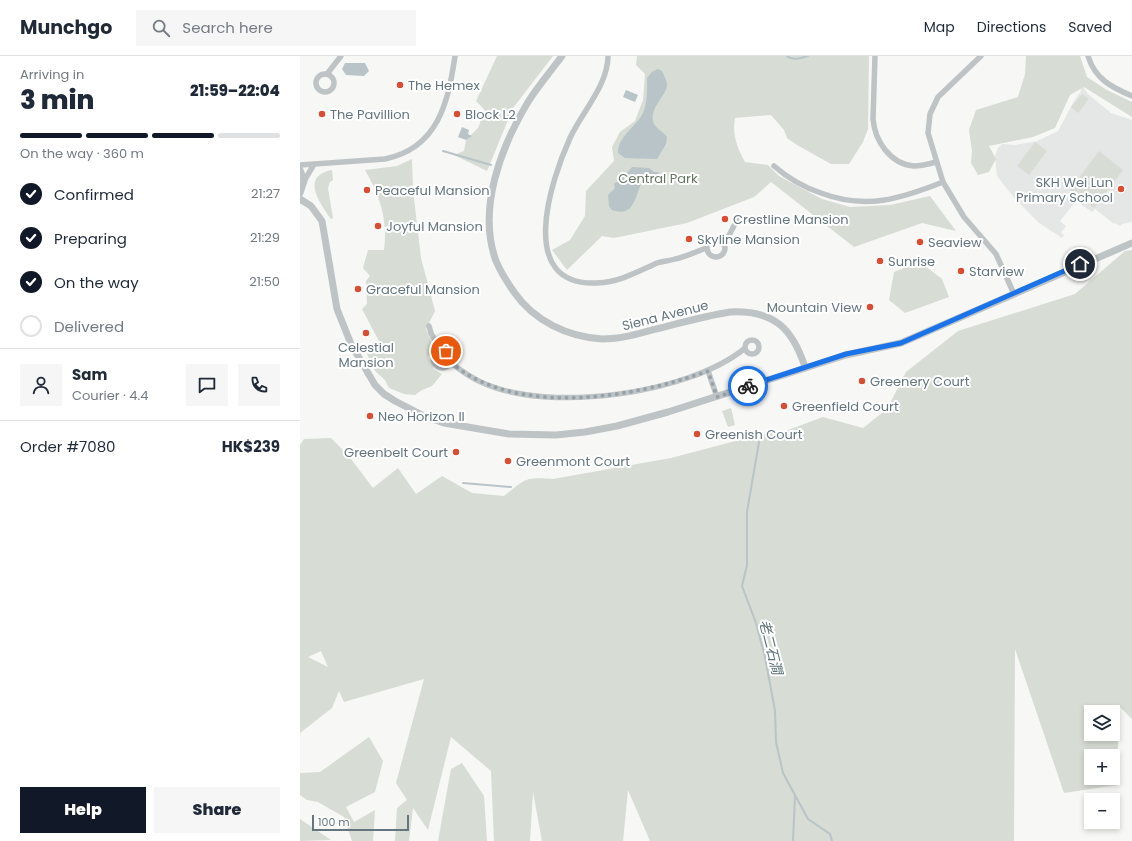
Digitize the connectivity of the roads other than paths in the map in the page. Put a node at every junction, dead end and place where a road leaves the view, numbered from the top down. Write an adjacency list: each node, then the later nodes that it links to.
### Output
1 (341, 56): 8 (street)
2 (455, 56): 12 (street)
3 (562, 56): 28 (street, Siena Avenue)
4 (608, 56): 22 (street)
5 (875, 56): 10 (street)
6 (981, 56): 10 (street)
7 (1088, 56): 9 (street)
8 (326, 74)
9 (1132, 96)
10 (936, 162): 15 (street)
11 (300, 165): 12 (street)
12 (313, 166): 16 (street)
13 (774, 166): 15 (street)
14 (300, 170): 16 (street)
15 (942, 182): 23 (street)
16 (303, 187): 18 (street)
17 (300, 199): 18 (street)
18 (311, 206): 30 (street)
19 (737, 220): 21 (street)
20 (1132, 243): 23 (street)
21 (724, 245): 22 (street); 22 (street)
22 (706, 248)
23 (1014, 294): 28 (street)
24 (429, 326): 26 (street)
25 (744, 349): 29 (street)
26 (440, 350): 27 (street); 27 (street)
27 (450, 362): 29 (street)
28 (804, 367): 30 (street)
29 (708, 371): 30 (street)
30 (717, 397)

